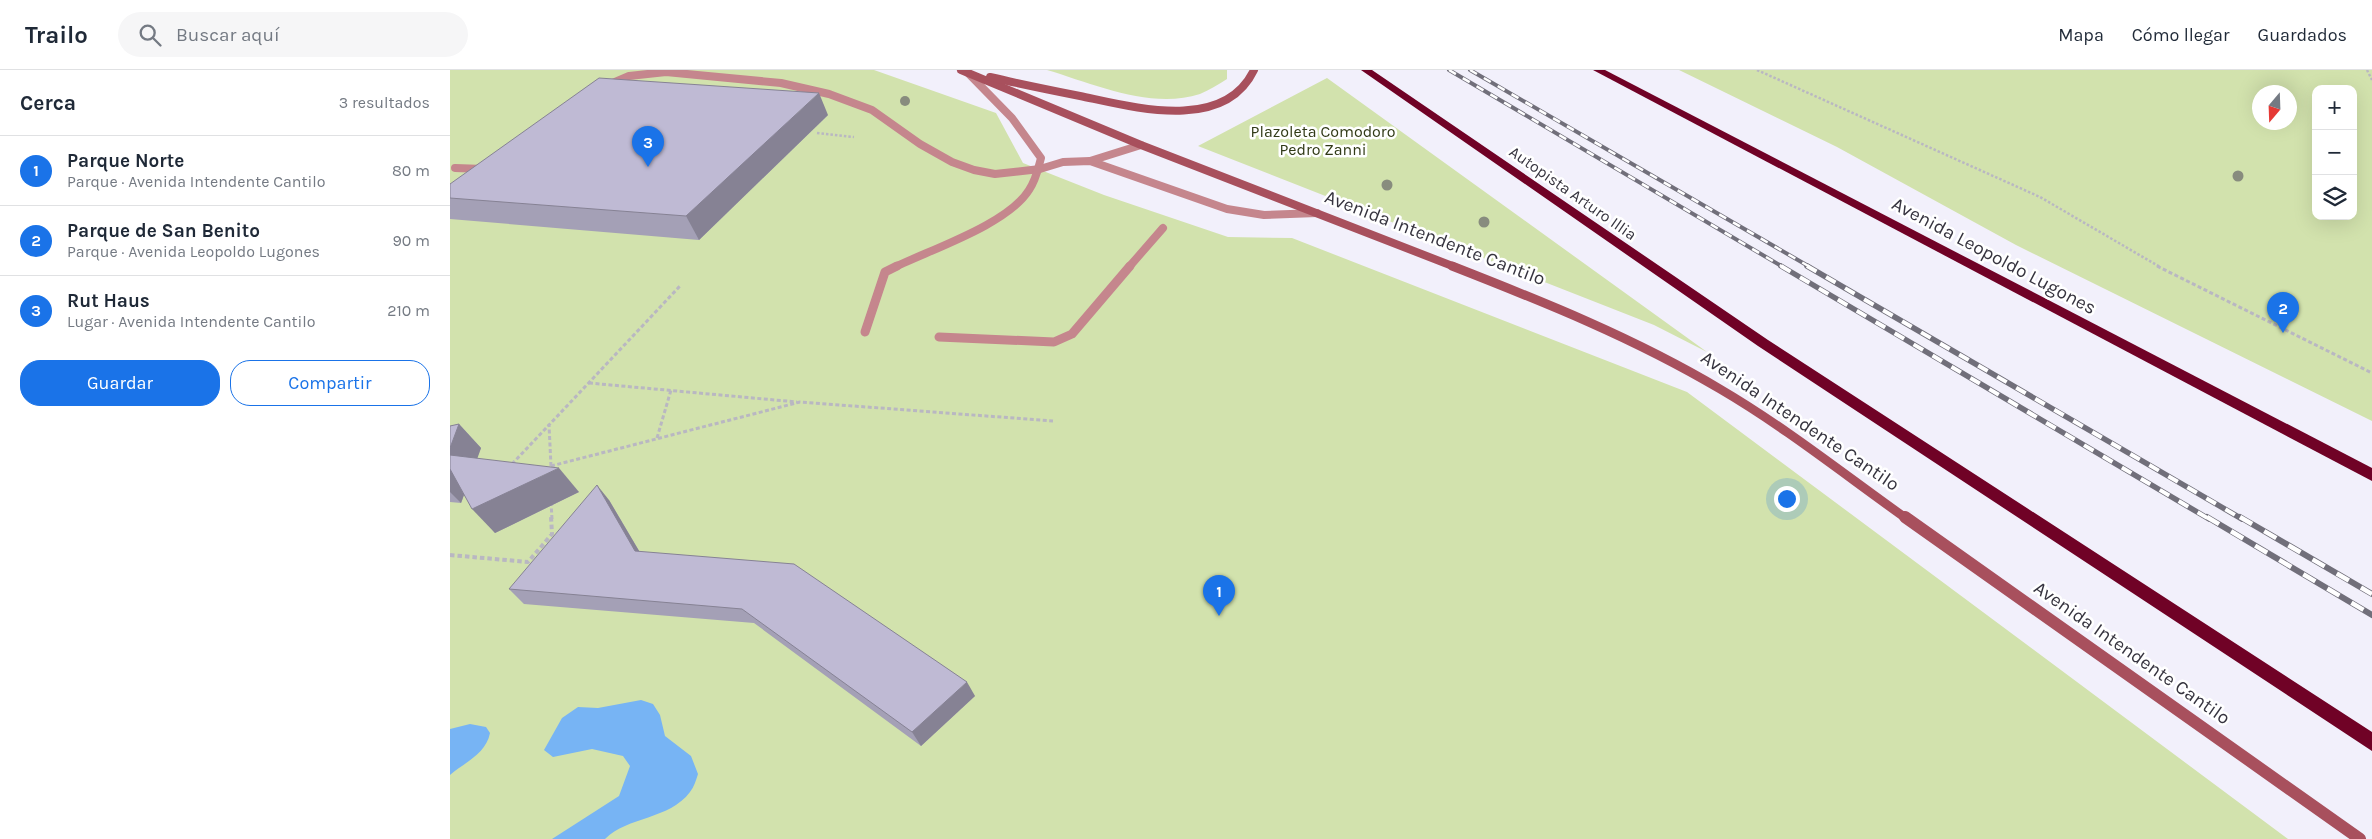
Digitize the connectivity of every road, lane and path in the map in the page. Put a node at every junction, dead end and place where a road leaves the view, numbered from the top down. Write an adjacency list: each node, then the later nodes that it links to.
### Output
1 (621, 70): 8 (lane)
2 (1254, 70): 7 (main road)
3 (1366, 70): 34 (highway, Autopista Arturo Illia)
4 (1598, 70): 30 (highway, Avenida Leopoldo Lugones)
5 (1757, 70): 21 (path)
6 (2367, 70): 9 (path)
7 (964, 71): 11 (main road, Avenida Intendente Cantilo); 15 (lane)
8 (629, 76): 10 (lane); 15 (lane)
9 (2372, 80)
10 (604, 88)
11 (1141, 145): 12 (lane); 16 (main road, Avenida Intendente Cantilo)
12 (1090, 161): 15 (lane); 16 (lane)
13 (491, 165): 14 (lane)
14 (455, 168)
15 (1040, 169): 19 (lane)
16 (1318, 213): 35 (main road, Avenida Intendente Cantilo)
17 (1163, 228): 20 (lane)
18 (680, 286): 22 (path)
19 (865, 332)
20 (939, 337)
21 (2372, 373)
22 (589, 383): 23 (path); 26 (path)
23 (671, 390): 24 (path); 27 (path)
24 (800, 402): 25 (path); 27 (path)
25 (1053, 421)
26 (549, 425): 28 (path); 29 (path)
27 (656, 439): 29 (path)
28 (510, 466)
29 (550, 466): 31 (path)
30 (2372, 475)
31 (551, 476)
32 (551, 495): 33 (path)
33 (450, 555)
34 (2372, 742)
35 (2360, 839)

